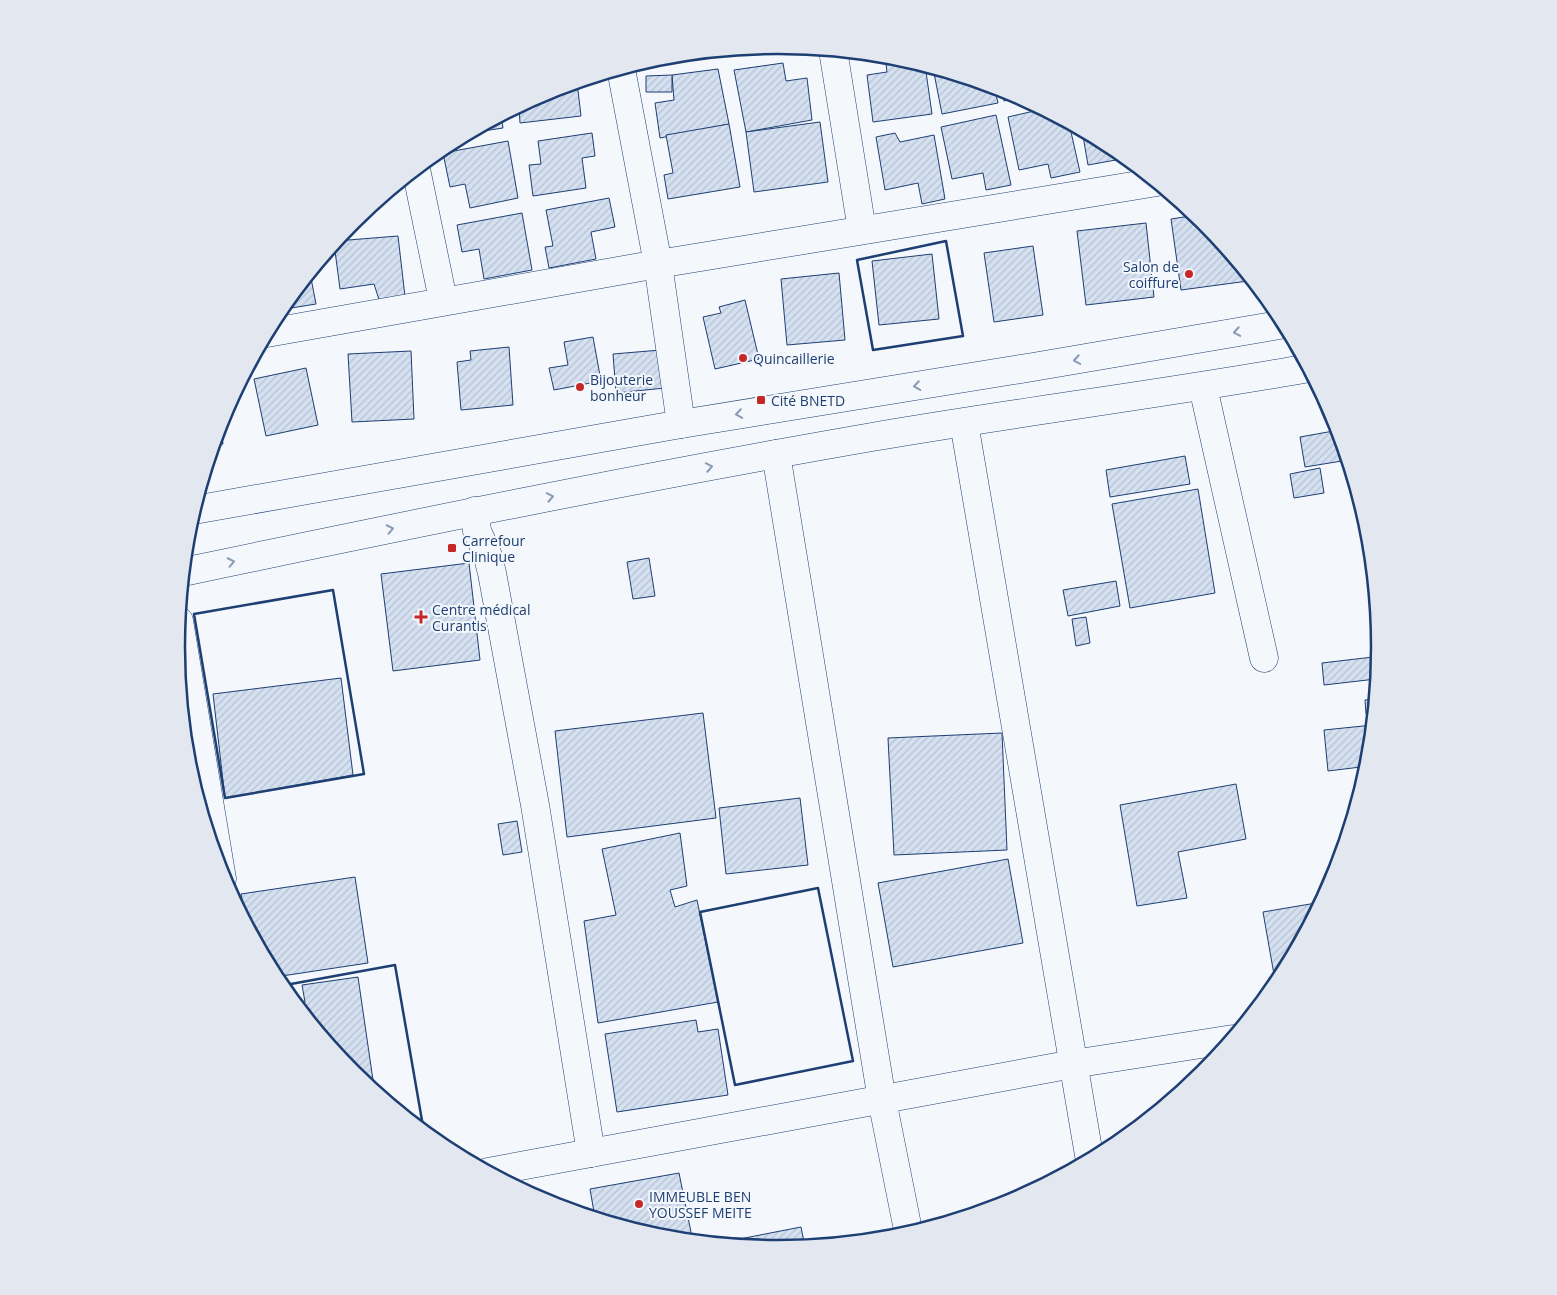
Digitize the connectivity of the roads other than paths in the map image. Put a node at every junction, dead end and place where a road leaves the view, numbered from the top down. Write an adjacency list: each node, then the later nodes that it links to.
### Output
1 (834, 57): 5 (street)
2 (622, 75): 6 (street)
3 (417, 176): 7 (street)
4 (1149, 183): 5 (street)
5 (862, 230): 6 (street)
6 (658, 264): 7 (street); 13 (street)
7 (443, 300): 9 (street)
8 (1277, 325): 13 (street, one-way to 13)
9 (277, 330)
10 (1303, 369): 11 (street)
11 (1203, 387): 12 (street); 18 (street)
12 (964, 422): 14 (street); 22 (street)
13 (681, 424): 15 (street)
14 (776, 454): 16 (street, one-way to 14); 23 (street)
15 (202, 509)
16 (475, 511): 17 (street, one-way to 16); 24 (street)
17 (190, 571)
18 (1264, 658)
19 (185, 665): 20 (street)
20 (214, 831)
21 (1224, 1040): 22 (street)
22 (1073, 1064): 23 (street); 25 (street)
23 (882, 1100): 24 (street); 27 (street)
24 (591, 1153): 26 (street)
25 (1089, 1153)
26 (498, 1170)
27 (908, 1227)

